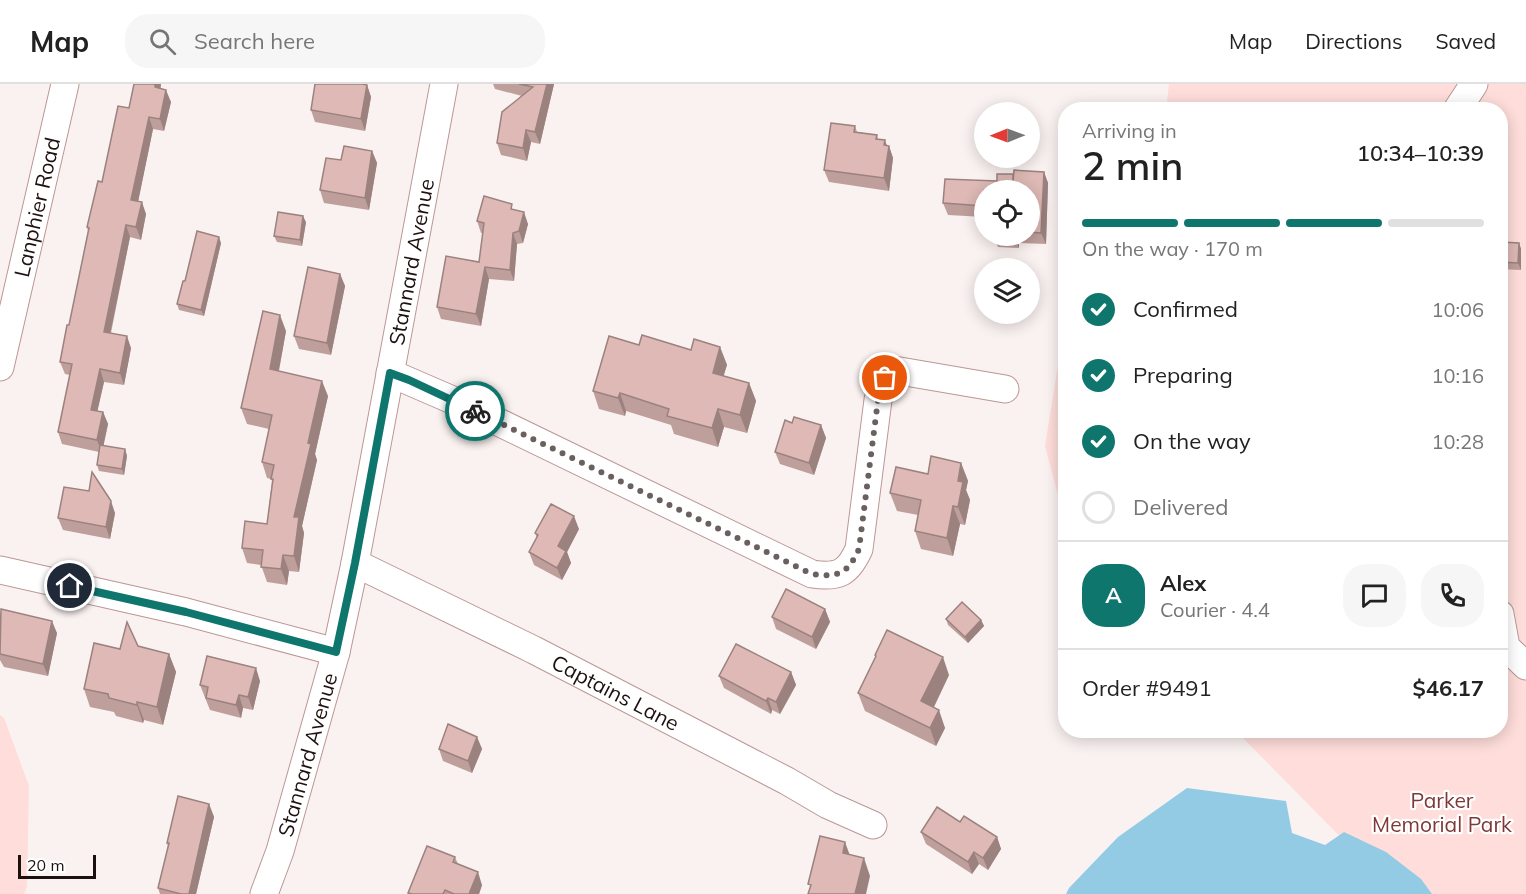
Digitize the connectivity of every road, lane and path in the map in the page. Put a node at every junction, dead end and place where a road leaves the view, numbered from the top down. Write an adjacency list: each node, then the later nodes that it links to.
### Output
1 (65, 84): 5 (street, Lanphier Road)
2 (444, 84): 6 (street, Stannard Avenue)
3 (1474, 84): 4 (street)
4 (1462, 102)
5 (0, 367)
6 (390, 373): 7 (street); 8 (street, Stannard Avenue)
7 (1005, 389)
8 (355, 563): 11 (street, Stannard Avenue); 13 (street, Captains Lane)
9 (0, 570): 11 (street)
10 (1508, 649): 12 (street)
11 (336, 652): 14 (street, Stannard Avenue)
12 (1526, 666)
13 (873, 825)
14 (264, 894)

